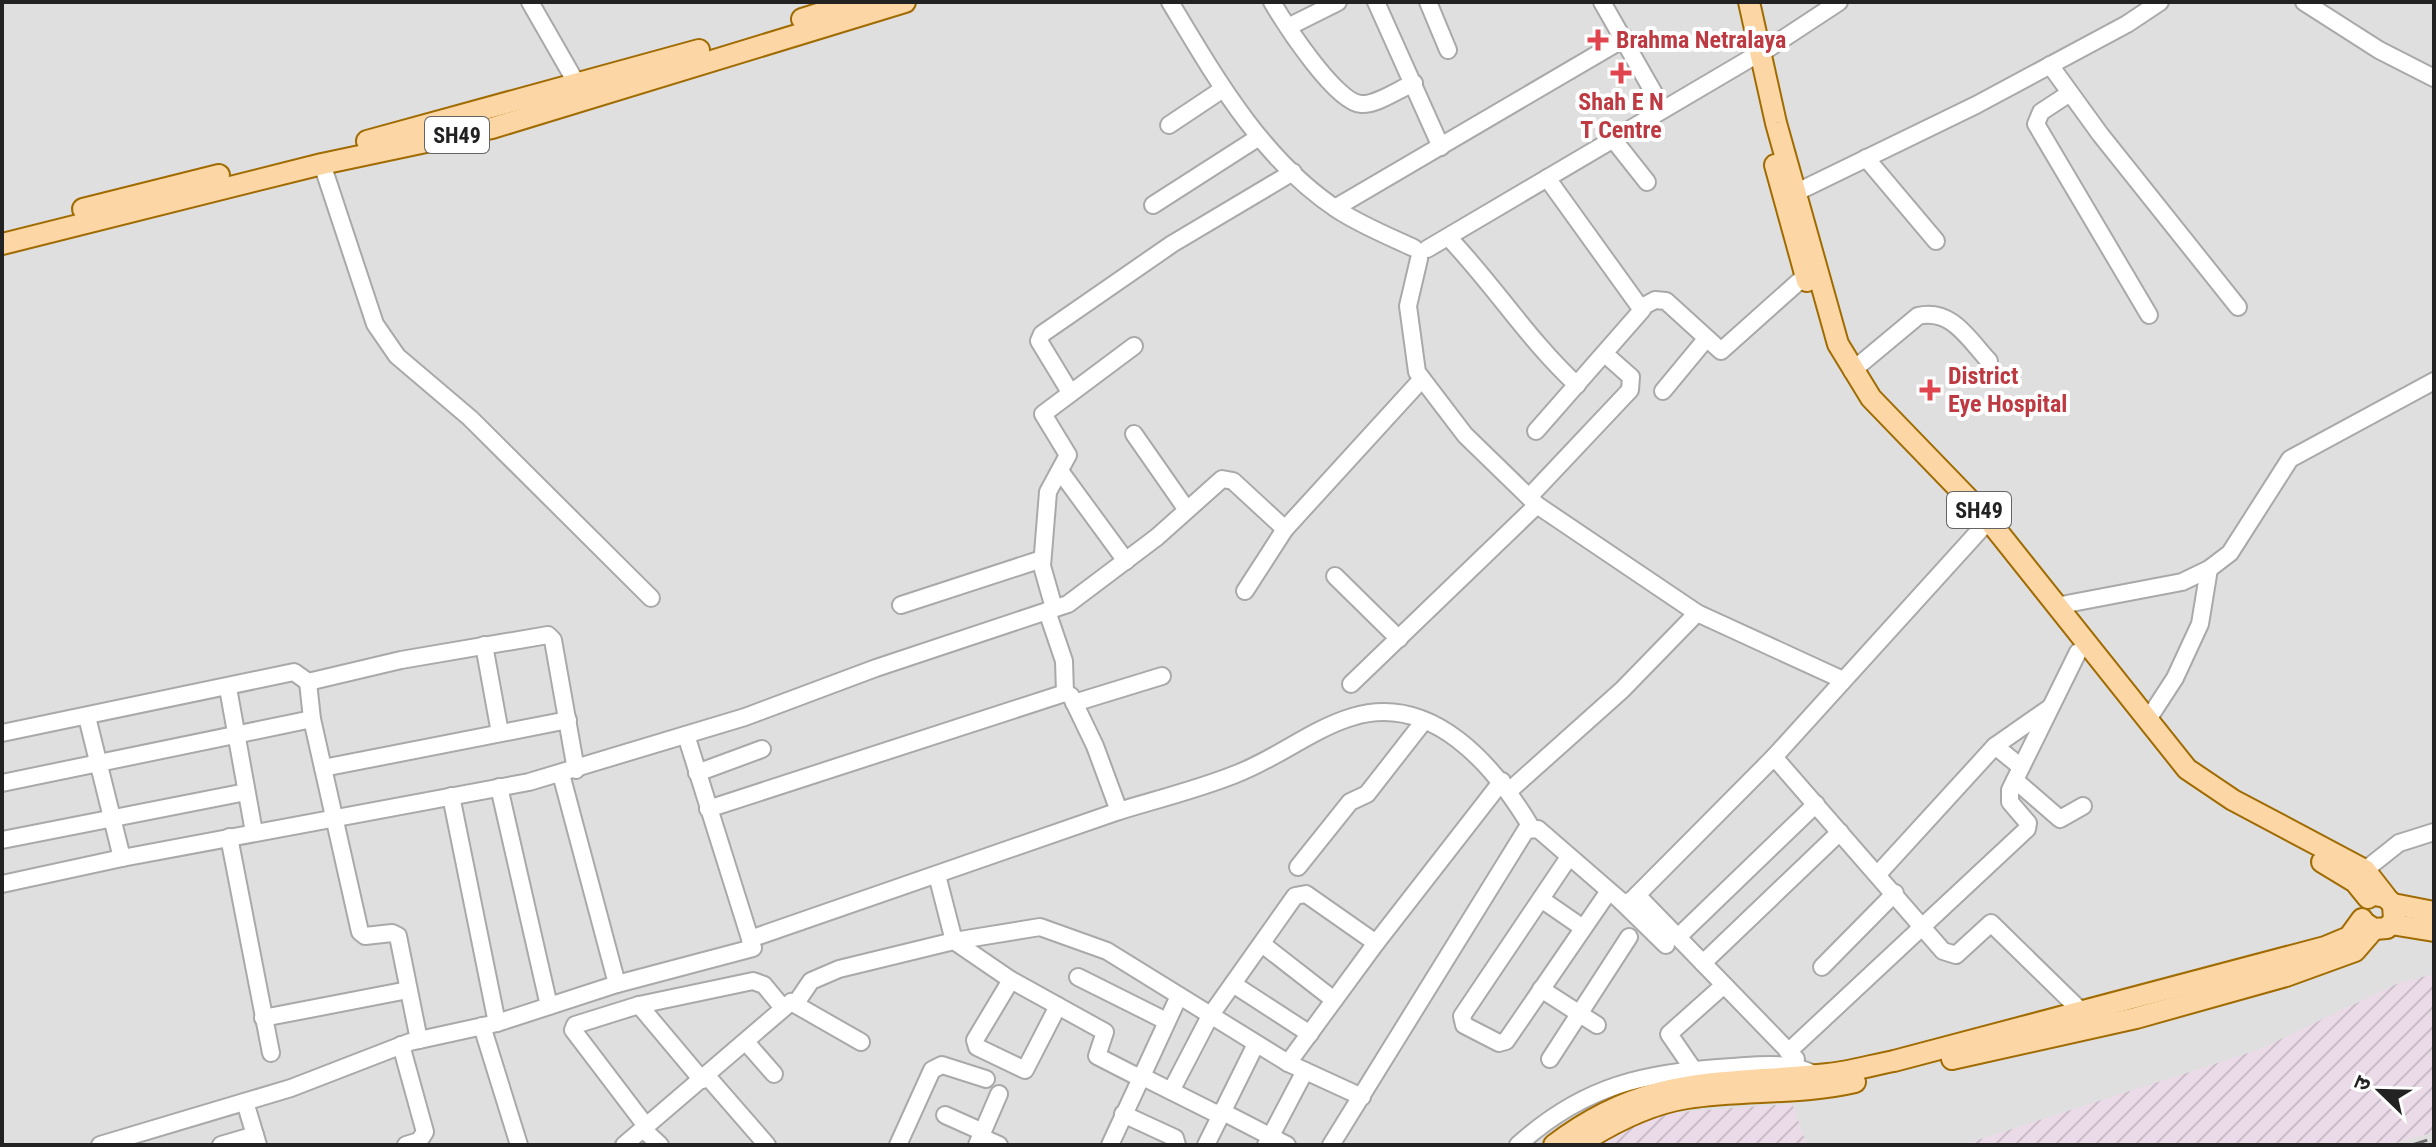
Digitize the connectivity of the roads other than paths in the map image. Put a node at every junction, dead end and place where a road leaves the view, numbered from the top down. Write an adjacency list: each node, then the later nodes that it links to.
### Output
1 (530, 2): 23 (street)
2 (856, 2): 23 (main road, SH49)
3 (905, 2): 23 (main road, SH49)
4 (1170, 2): 22 (street)
5 (1272, 2): 15 (street)
6 (1338, 2): 15 (street)
7 (1376, 2): 21 (street)
8 (1428, 2): 17 (street)
9 (1739, 2): 18 (main road, SH49)
10 (1749, 2): 18 (main road, SH49)
11 (1839, 2): 18 (street)
12 (2160, 2): 19 (street)
13 (2304, 2): 20 (street)
14 (1605, 3): 16 (street)
15 (1288, 27): 21 (street)
16 (1625, 38): 25 (street); 29 (street)
17 (1448, 50)
18 (1755, 56): 25 (street); 35 (main road, SH49); 43 (main road, SH49)
19 (2050, 65): 24 (street); 30 (street)
20 (2434, 78)
21 (1414, 83): 29 (street)
22 (1223, 89): 26 (street); 27 (street)
23 (582, 92): 31 (main road, SH49); 38 (main road, SH49)
24 (2070, 93): 45 (street); 46 (street)
25 (1663, 109): 28 (street)
26 (1169, 125)
27 (1259, 137): 32 (street); 36 (street)
28 (1613, 139): 33 (street); 34 (street)
29 (1441, 147): 37 (street)
30 (1866, 158): 35 (street); 40 (street)
31 (322, 164): 41 (main road, SH49); 69 (street)
32 (1293, 172): 37 (street); 56 (street)
33 (1547, 178): 39 (street); 44 (street)
34 (1647, 182)
35 (1795, 193): 51 (main road, SH49)
36 (1153, 205)
37 (1335, 208): 42 (street)
38 (2, 230)
39 (1448, 237): 42 (street); 54 (street)
40 (1936, 241)
41 (2, 244)
42 (1420, 252): 52 (street)
43 (1805, 276): 47 (street); 62 (main road, SH49)
44 (1642, 307): 47 (street); 49 (street)
45 (2238, 307)
46 (2149, 315)
47 (1706, 339): 55 (street)
48 (1134, 346): 56 (street)
49 (1605, 354): 54 (street); 60 (street)
50 (1989, 361): 51 (street)
51 (1852, 371): 62 (main road, SH49)
52 (1422, 379): 60 (street); 63 (street)
53 (2434, 381): 66 (street)
54 (1577, 385): 57 (street)
55 (1663, 391)
56 (1070, 392): 59 (street)
57 (1536, 431)
58 (1134, 434): 61 (street)
59 (1060, 471): 64 (street); 65 (street)
60 (1533, 501): 73 (street); 74 (street)
61 (1187, 510): 63 (street); 65 (street)
62 (1984, 524): 71 (main road, SH49); 76 (main road, SH49); 78 (street)
63 (1285, 529): 68 (street)
64 (1042, 559): 70 (street); 72 (street)
65 (1126, 561): 72 (street)
66 (2209, 569): 71 (street); 88 (street)
67 (1335, 576): 74 (street)
68 (1245, 591)
69 (651, 598)
70 (901, 605)
71 (2056, 606): 88 (main road, SH49)
72 (1051, 609): 82 (street); 92 (street)
73 (1697, 613): 78 (street); 102 (street)
74 (1399, 639): 80 (street)
75 (484, 645): 79 (street); 86 (street); 90 (street)
76 (2078, 652): 83 (street); 128 (main road, SH49)
77 (1162, 676): 82 (street)
78 (1843, 680): 95 (street)
79 (308, 682): 81 (street); 85 (street)
80 (1351, 684)
81 (228, 688): 84 (street); 91 (street)
82 (1069, 698): 108 (street); 109 (street)
83 (2050, 708): 93 (street); 100 (street)
84 (87, 717): 89 (street); 96 (street)
85 (312, 719): 91 (street); 97 (street)
86 (568, 720): 90 (street); 98 (street)
87 (1424, 721): 102 (street); 109 (street); 120 (street)
88 (2147, 721): 121 (main road, SH49)
89 (2, 733)
90 (500, 733): 97 (street)
91 (237, 734): 96 (street); 104 (street)
92 (686, 735): 98 (street); 99 (street)
93 (1995, 746): 100 (street); 122 (street)
94 (762, 749): 99 (street)
95 (1774, 757): 106 (street); 126 (street)
96 (98, 763): 101 (street); 111 (street)
97 (323, 768): 110 (street)
98 (568, 772): 103 (street); 143 (street)
99 (697, 773): 108 (street)
100 (2018, 773): 107 (street); 130 (street)
101 (2, 783)
102 (1505, 786): 112 (street); 137 (street)
103 (499, 787): 105 (street); 152 (street)
104 (246, 792): 111 (street); 113 (street)
105 (451, 796): 110 (street); 159 (street)
106 (1816, 804): 114 (street); 136 (street)
107 (2083, 806)
108 (708, 809): 134 (street)
109 (1119, 811): 123 (street)
110 (333, 817): 113 (street); 147 (street)
111 (112, 819): 117 (street); 119 (street)
112 (1531, 827): 118 (street); 181 (street)
113 (254, 832): 116 (street)
114 (1840, 832): 122 (street); 139 (street)
115 (2434, 832): 121 (street)
116 (229, 837): 119 (street); 157 (street)
117 (2, 840)
118 (1569, 857): 126 (street); 127 (street)
119 (122, 858): 124 (street)
120 (1298, 867)
121 (2365, 870): 128 (main road, SH49)
122 (1878, 874): 125 (street)
123 (937, 875): 134 (street); 135 (street)
124 (2, 884)
125 (1895, 893): 130 (street); 140 (street)
126 (1622, 895): 131 (street); 136 (street)
127 (1541, 899): 131 (street); 146 (street)
128 (2379, 912): 129 (main road); 132 (main road); 154 (main road); 167 (main road)
129 (2434, 912)
130 (1924, 926): 154 (street); 168 (street)
131 (1583, 928): 146 (street)
132 (2434, 931)
133 (1629, 937): 155 (street)
134 (750, 939): 143 (street)
135 (954, 941): 142 (street); 148 (street); 151 (street)
136 (1672, 941): 139 (street)
137 (1376, 943): 138 (street); 149 (street)
138 (1262, 944): 144 (street); 149 (street)
139 (1703, 963): 145 (street)
140 (1822, 967)
141 (1078, 977): 158 (street)
142 (1011, 980): 153 (street); 153 (street)
143 (617, 984): 152 (street)
144 (1233, 984): 156 (street); 161 (street)
145 (1724, 985): 168 (street); 172 (street)
146 (1541, 989): 155 (street)
147 (408, 990): 157 (street); 162 (street)
148 (1179, 996): 156 (street); 158 (street)
149 (1334, 1000): 161 (street)
150 (639, 1005): 151 (street); 177 (street); 187 (street)
151 (789, 1005): 163 (street); 164 (street)
152 (549, 1006): 159 (street)
153 (1058, 1006): 176 (street)
154 (2081, 1011): 167 (main road)
155 (1579, 1014): 160 (street); 170 (street)
156 (1210, 1016): 165 (street); 179 (street)
157 (263, 1018): 169 (street)
158 (1166, 1021): 176 (street)
159 (489, 1025): 162 (street); 194 (street)
160 (1597, 1025)
161 (1310, 1034): 171 (street)
162 (419, 1040): 166 (street)
163 (746, 1042): 175 (street); 177 (street)
164 (861, 1042)
165 (1256, 1044): 171 (street); 183 (street)
166 (401, 1045): 182 (street); 193 (street)
167 (1970, 1048): 174 (main road); 186 (main road)
168 (1788, 1052): 174 (street)
169 (271, 1053)
170 (1550, 1059)
171 (1288, 1063): 173 (street)
172 (1693, 1069): 174 (street); 205 (street)
173 (1305, 1071): 181 (street); 190 (street)
174 (1810, 1072): 186 (main road)
175 (774, 1074)
176 (1139, 1076): 179 (street); 184 (street)
177 (705, 1078): 187 (street); 197 (street)
178 (986, 1079): 198 (street)
179 (1171, 1091): 183 (street)
180 (999, 1094): 188 (street)
181 (1362, 1097): 204 (street)
182 (245, 1102): 189 (street); 191 (street)
183 (1220, 1113): 190 (street); 202 (street)
184 (1123, 1114): 200 (street); 201 (street)
185 (945, 1115): 188 (street)
186 (1609, 1118): 206 (main road); 207 (main road)
187 (645, 1128): 195 (street); 196 (street)
188 (980, 1138): 199 (street)
189 (256, 1140): 192 (street)
190 (1268, 1141): 203 (street)
191 (100, 1145)
192 (221, 1145)
193 (406, 1145)
194 (519, 1145)
195 (624, 1145)
196 (660, 1145)
197 (767, 1145)
198 (898, 1145)
199 (999, 1145)
200 (1110, 1145)
201 (1177, 1145)
202 (1206, 1145)
203 (1287, 1145)
204 (1331, 1145)
205 (1518, 1145)
206 (1554, 1145)
207 (1578, 1145)

